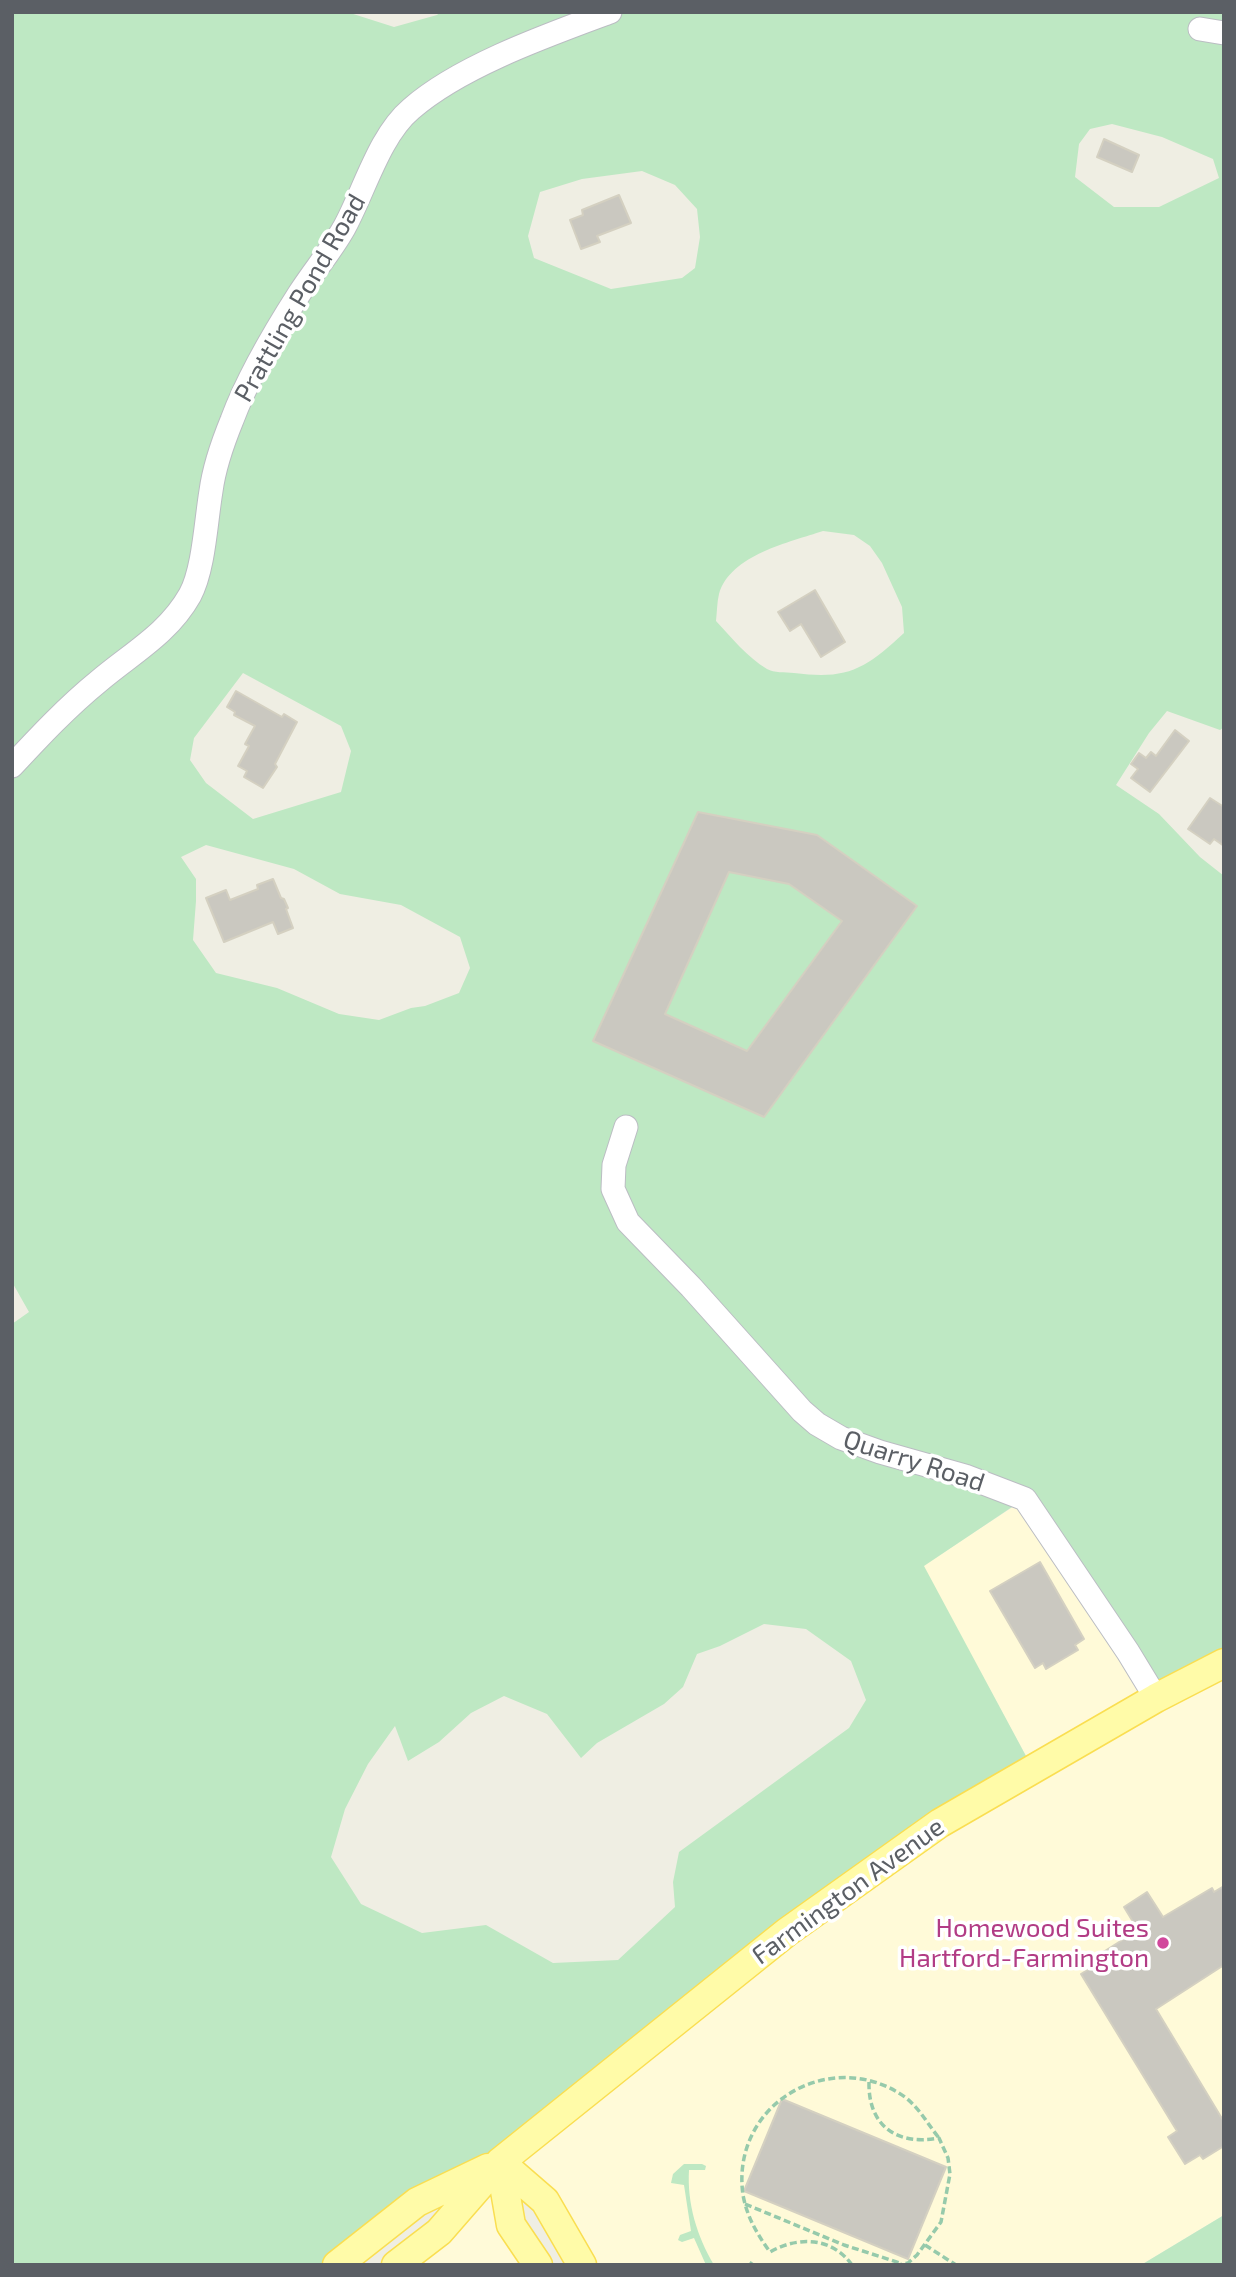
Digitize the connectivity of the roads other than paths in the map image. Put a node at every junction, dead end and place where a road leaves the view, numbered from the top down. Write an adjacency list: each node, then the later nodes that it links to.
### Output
1 (610, 12): 4 (street, Prattling Pond Road)
2 (1200, 29): 3 (street)
3 (1224, 33)
4 (12, 766)
5 (626, 1127): 7 (street, Quarry Road)
6 (1224, 1663): 7 (main road, Farmington Avenue)
7 (1156, 1698): 8 (main road, Farmington Avenue)
8 (500, 2162): 9 (main road, Farmington Avenue); 10 (main road, Farmington Avenue); 11 (main road); 12 (main road)
9 (337, 2265)
10 (396, 2265)
11 (538, 2265)
12 (582, 2265)

